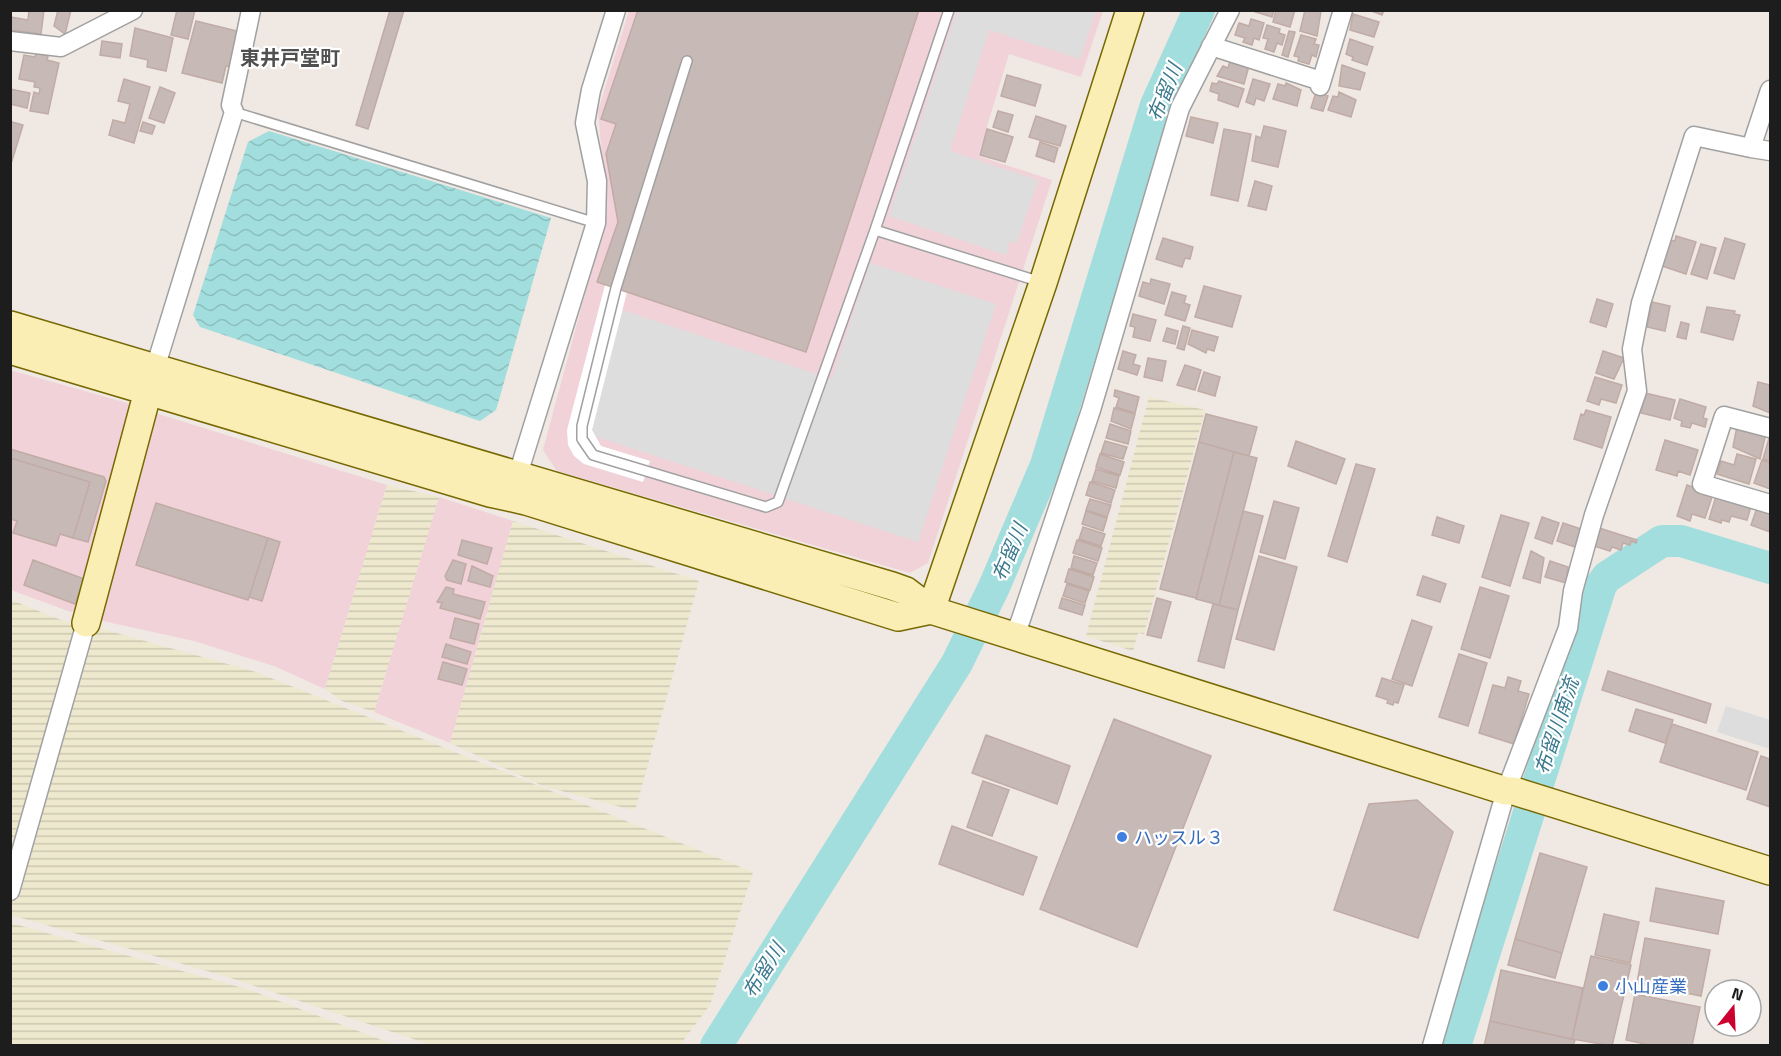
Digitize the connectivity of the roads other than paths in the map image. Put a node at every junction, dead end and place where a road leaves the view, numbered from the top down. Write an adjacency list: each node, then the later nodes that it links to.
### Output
1 (133, 10): 8 (street)
2 (251, 10): 12 (street)
3 (616, 10): 15 (street)
4 (949, 10): 16 (lane)
5 (1130, 10): 17 (street)
6 (1230, 10): 9 (street)
7 (1343, 10): 9 (street)
8 (10, 40)
9 (1211, 46): 26 (street)
10 (687, 61): 16 (lane)
11 (1770, 90): 13 (street)
12 (234, 112): 15 (lane); 20 (street)
13 (1751, 148): 14 (street); 27 (street)
14 (1770, 151)
15 (596, 223): 22 (street)
16 (875, 230): 17 (lane)
17 (1043, 283): 24 (street)
18 (10, 325): 20 (street)
19 (10, 350): 20 (street)
20 (152, 378): 22 (street); 25 (street)
21 (1770, 429): 23 (street)
22 (514, 486): 24 (street)
23 (1770, 504)
24 (937, 612): 26 (street)
25 (86, 623): 29 (street)
26 (1006, 633): 27 (street)
27 (1510, 791): 28 (street); 30 (street)
28 (1770, 868)
29 (10, 891)
30 (1432, 1046)

